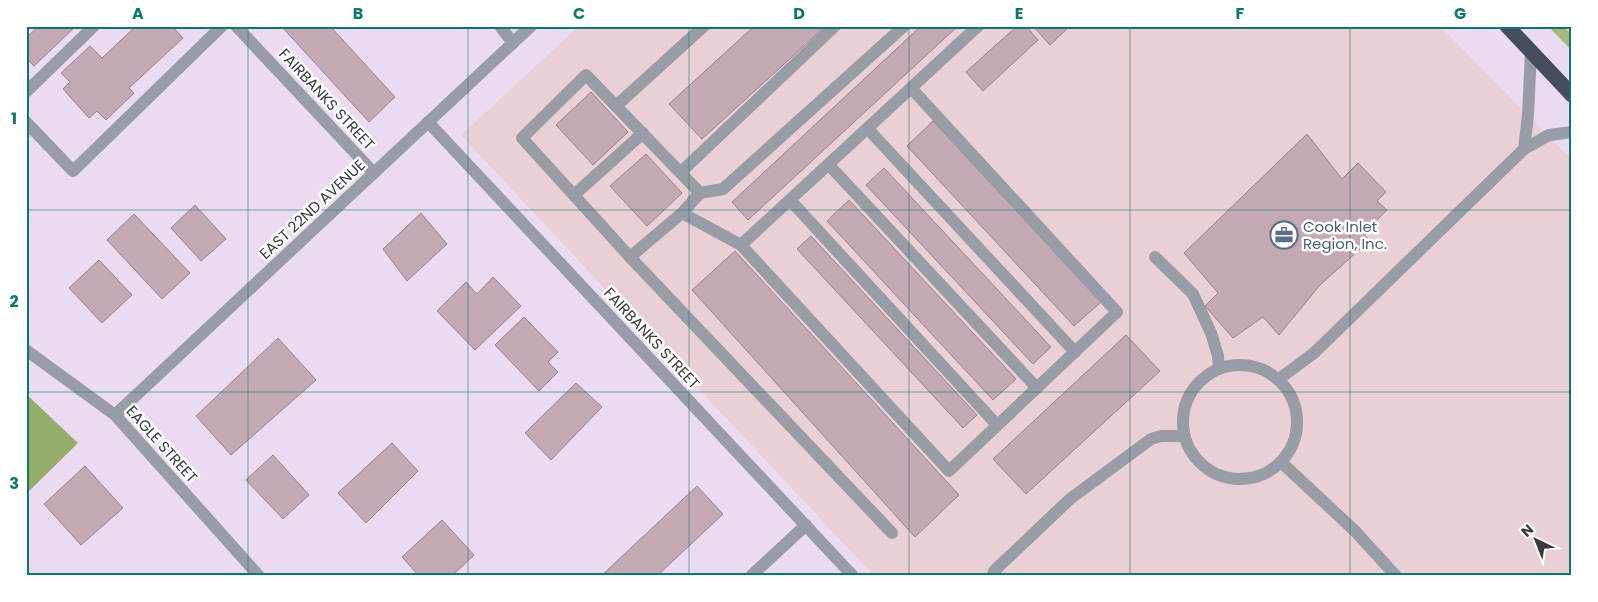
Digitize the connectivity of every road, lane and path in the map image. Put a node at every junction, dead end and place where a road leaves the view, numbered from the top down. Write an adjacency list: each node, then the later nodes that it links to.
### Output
1 (94, 26): 14 (street)
2 (222, 26): 17 (street)
3 (236, 26): 25 (street, FAIRBANKS STREET)
4 (500, 26): 11 (street)
5 (531, 26): 11 (street, EAST 22ND AVENUE)
6 (704, 26): 16 (street)
7 (835, 26): 24 (street)
8 (904, 26): 26 (street)
9 (978, 26): 13 (street)
10 (1508, 26): 12 (highway)
11 (513, 43): 18 (street, EAST 22ND AVENUE)
12 (1531, 51): 15 (highway); 22 (street)
13 (911, 88): 19 (street); 34 (street)
14 (26, 92)
15 (1572, 95)
16 (616, 106): 21 (street); 27 (street)
17 (26, 122)
18 (428, 122): 25 (street, EAST 22ND AVENUE); 42 (street, FAIRBANKS STREET)
19 (868, 128): 23 (street); 34 (street)
20 (1572, 132): 22 (street)
21 (643, 133): 24 (street); 27 (street)
22 (1524, 149): 36 (street)
23 (828, 164): 28 (street); 37 (street)
24 (680, 172): 26 (street)
25 (374, 173): 38 (street, EAST 22ND AVENUE)
26 (700, 193): 29 (street)
27 (574, 194): 31 (street)
28 (790, 200): 30 (street); 39 (street)
29 (682, 213): 30 (street); 31 (street)
30 (741, 245): 39 (street)
31 (630, 257): 43 (street)
32 (1155, 257): 35 (street)
33 (26, 350): 38 (street, EAGLE STREET)
34 (1075, 352): 37 (street)
35 (1218, 368): 36 (street); 40 (street)
36 (1279, 379): 41 (street)
37 (1037, 388): 39 (street)
38 (115, 415): 44 (street, EAGLE STREET)
39 (997, 425)
40 (1184, 436): 41 (street); 47 (street)
41 (1281, 462): 48 (street)
42 (806, 526): 45 (street); 46 (street, FAIRBANKS STREET)
43 (892, 534)
44 (259, 576)
45 (751, 576)
46 (853, 576)
47 (993, 576)
48 (1396, 576)

